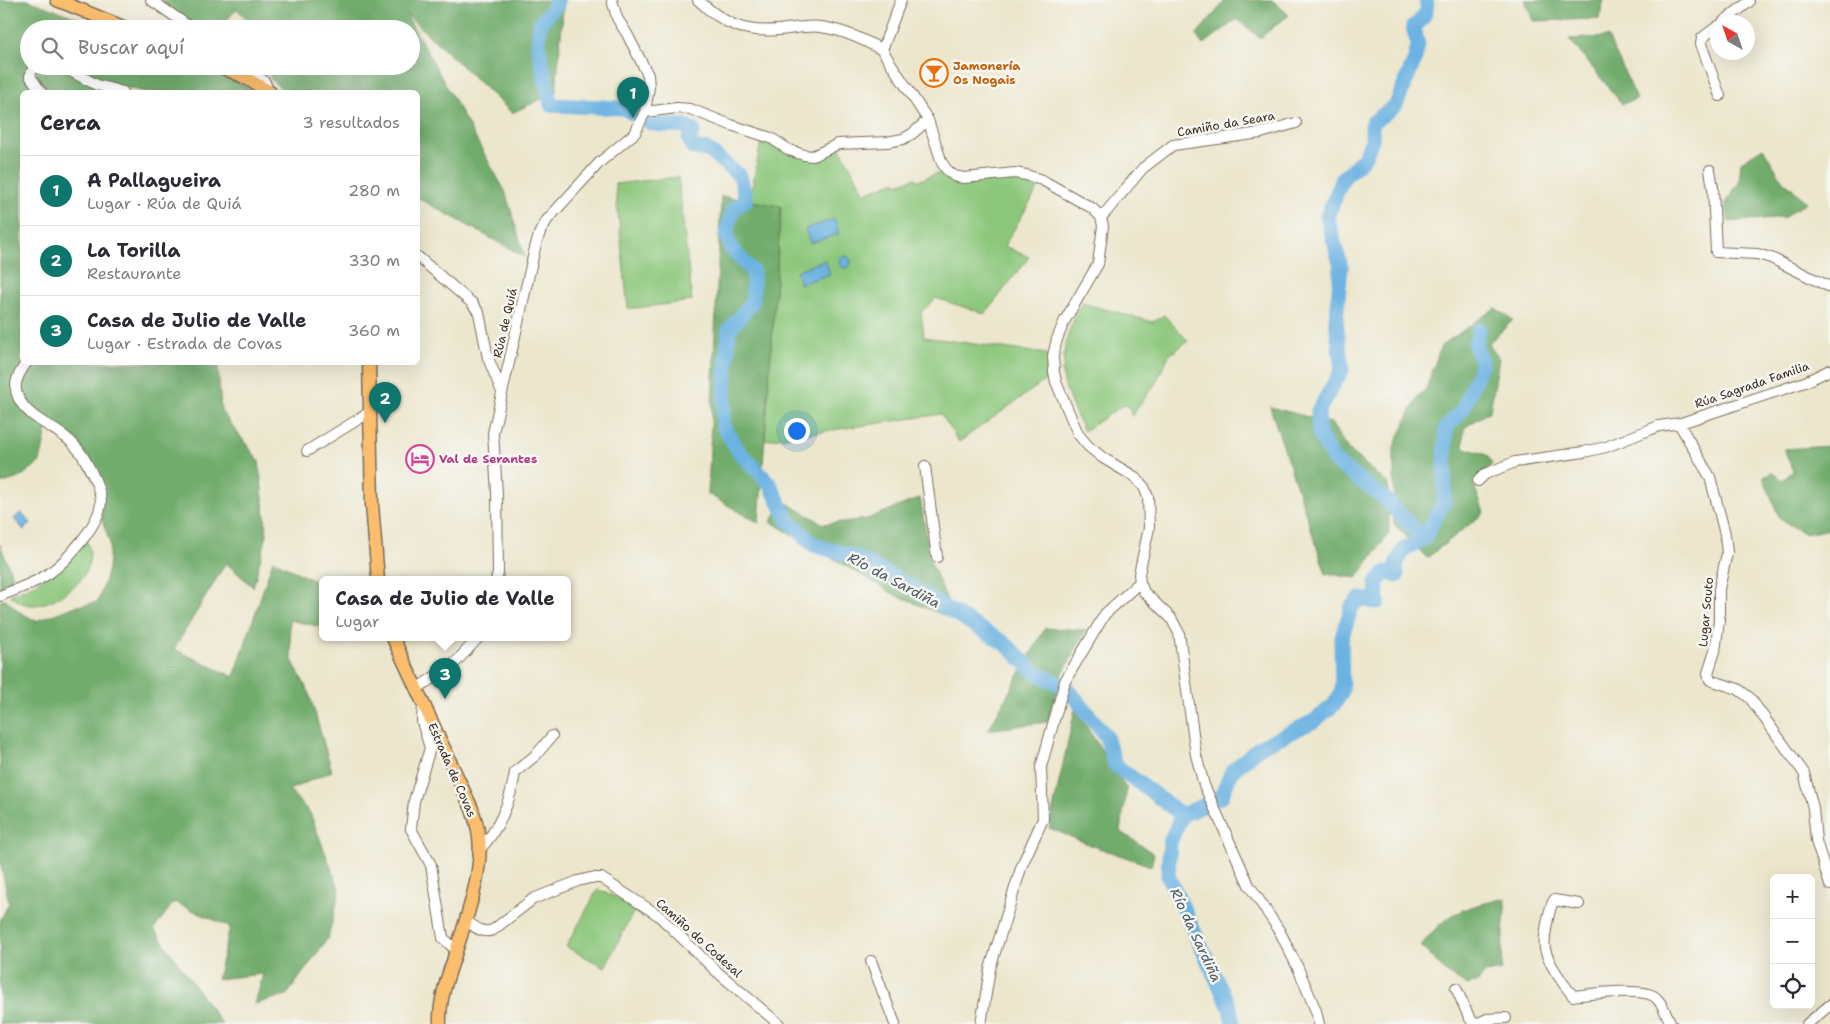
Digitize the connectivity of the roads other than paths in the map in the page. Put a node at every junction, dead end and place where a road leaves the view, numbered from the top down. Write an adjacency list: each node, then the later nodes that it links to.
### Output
1 (57, 0): 8 (main road)
2 (151, 0): 9 (street)
3 (612, 0): 21 (street, Rúa de Quiá)
4 (698, 0): 11 (street)
5 (901, 0): 11 (street)
6 (1751, 1): 7 (street)
7 (1732, 15)
8 (106, 20)
9 (180, 20)
10 (1710, 32): 20 (street)
11 (882, 50): 22 (street)
12 (30, 75): 16 (street)
13 (78, 75): 17 (street)
14 (240, 75): 18 (main road)
15 (258, 75): 19 (street)
16 (40, 90)
17 (116, 90)
18 (266, 90)
19 (268, 90)
20 (1720, 96)
21 (645, 112): 22 (street); 31 (street, Rúa de Quiá)
22 (928, 120): 25 (street)
23 (1296, 123): 25 (street, Camiño da Seara)
24 (1710, 170): 27 (street)
25 (1100, 216): 40 (street)
26 (420, 259): 31 (street)
27 (1830, 287)
28 (25, 365): 41 (street)
29 (369, 365): 32 (main road)
30 (1830, 370): 33 (street, Rúa Sagrada Familia)
31 (502, 392): 39 (street, Rúa de Quiá)
32 (370, 412): 34 (street); 38 (main road)
33 (1681, 423): 36 (street, Rúa Sagrada Familia); 48 (street, Lugar Souto)
34 (308, 451)
35 (925, 466): 37 (street)
36 (1478, 481)
37 (938, 558)
38 (378, 576)
39 (497, 576)
40 (1140, 582): 59 (street); 60 (street)
41 (0, 596)
42 (394, 641): 44 (main road, Estrada de Covas)
43 (475, 641): 44 (street)
44 (416, 690): 45 (main road, Estrada de Covas)
45 (423, 704): 47 (main road, Estrada de Covas); 51 (street)
46 (552, 736): 47 (street)
47 (479, 850): 50 (main road, Estrada de Covas)
48 (1830, 885)
49 (1579, 904): 62 (street)
50 (465, 920): 51 (main road, Estrada de Covas); 57 (street, Camiño do Codesal)
51 (456, 950): 56 (main road, Estrada de Covas)
52 (871, 961): 58 (street)
53 (1456, 988): 61 (street)
54 (1830, 1005): 63 (street)
55 (1506, 1018): 61 (street)
56 (440, 1024)
57 (778, 1024)
58 (895, 1024)
59 (981, 1024)
60 (1319, 1024)
61 (1475, 1024)
62 (1672, 1024)
63 (1807, 1024)

